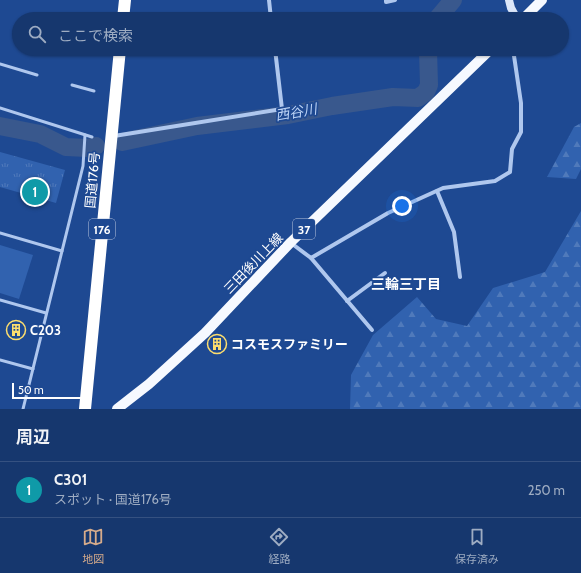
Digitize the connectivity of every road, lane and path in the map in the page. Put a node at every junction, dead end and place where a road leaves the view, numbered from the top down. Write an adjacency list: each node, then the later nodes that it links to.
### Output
1 (125, 0): 7 (highway)
2 (269, 0): 8 (street)
3 (386, 0): 4 (street)
4 (395, 0)
5 (509, 0): 9 (street)
6 (542, 0): 10 (main road)
7 (124, 12)
8 (270, 12)
9 (513, 12)
10 (530, 12)
11 (119, 56): 21 (highway, 国道176号 / 176)
12 (276, 56): 21 (street)
13 (484, 56): 25 (main road, 三田後川上線 / 37)
14 (514, 56): 23 (street)
15 (0, 64): 16 (lane)
16 (37, 75)
17 (72, 85): 18 (lane)
18 (94, 91)
19 (0, 108): 20 (lane)
20 (85, 135): 22 (lane); 26 (lane)
21 (110, 136): 37 (highway, 国道176号 / 176)
22 (92, 137)
23 (437, 191): 27 (street); 29 (street)
24 (0, 233): 26 (lane)
25 (291, 242): 27 (street); 38 (main road, 三田後川上線 / 37)
26 (62, 251): 32 (lane)
27 (311, 258): 31 (street)
28 (385, 273): 31 (street)
29 (460, 277)
30 (0, 300): 32 (lane)
31 (348, 301): 33 (street)
32 (46, 313): 35 (lane)
33 (372, 330)
34 (0, 360): 35 (lane)
35 (33, 369): 36 (lane)
36 (23, 409)
37 (85, 409)
38 (117, 409)

